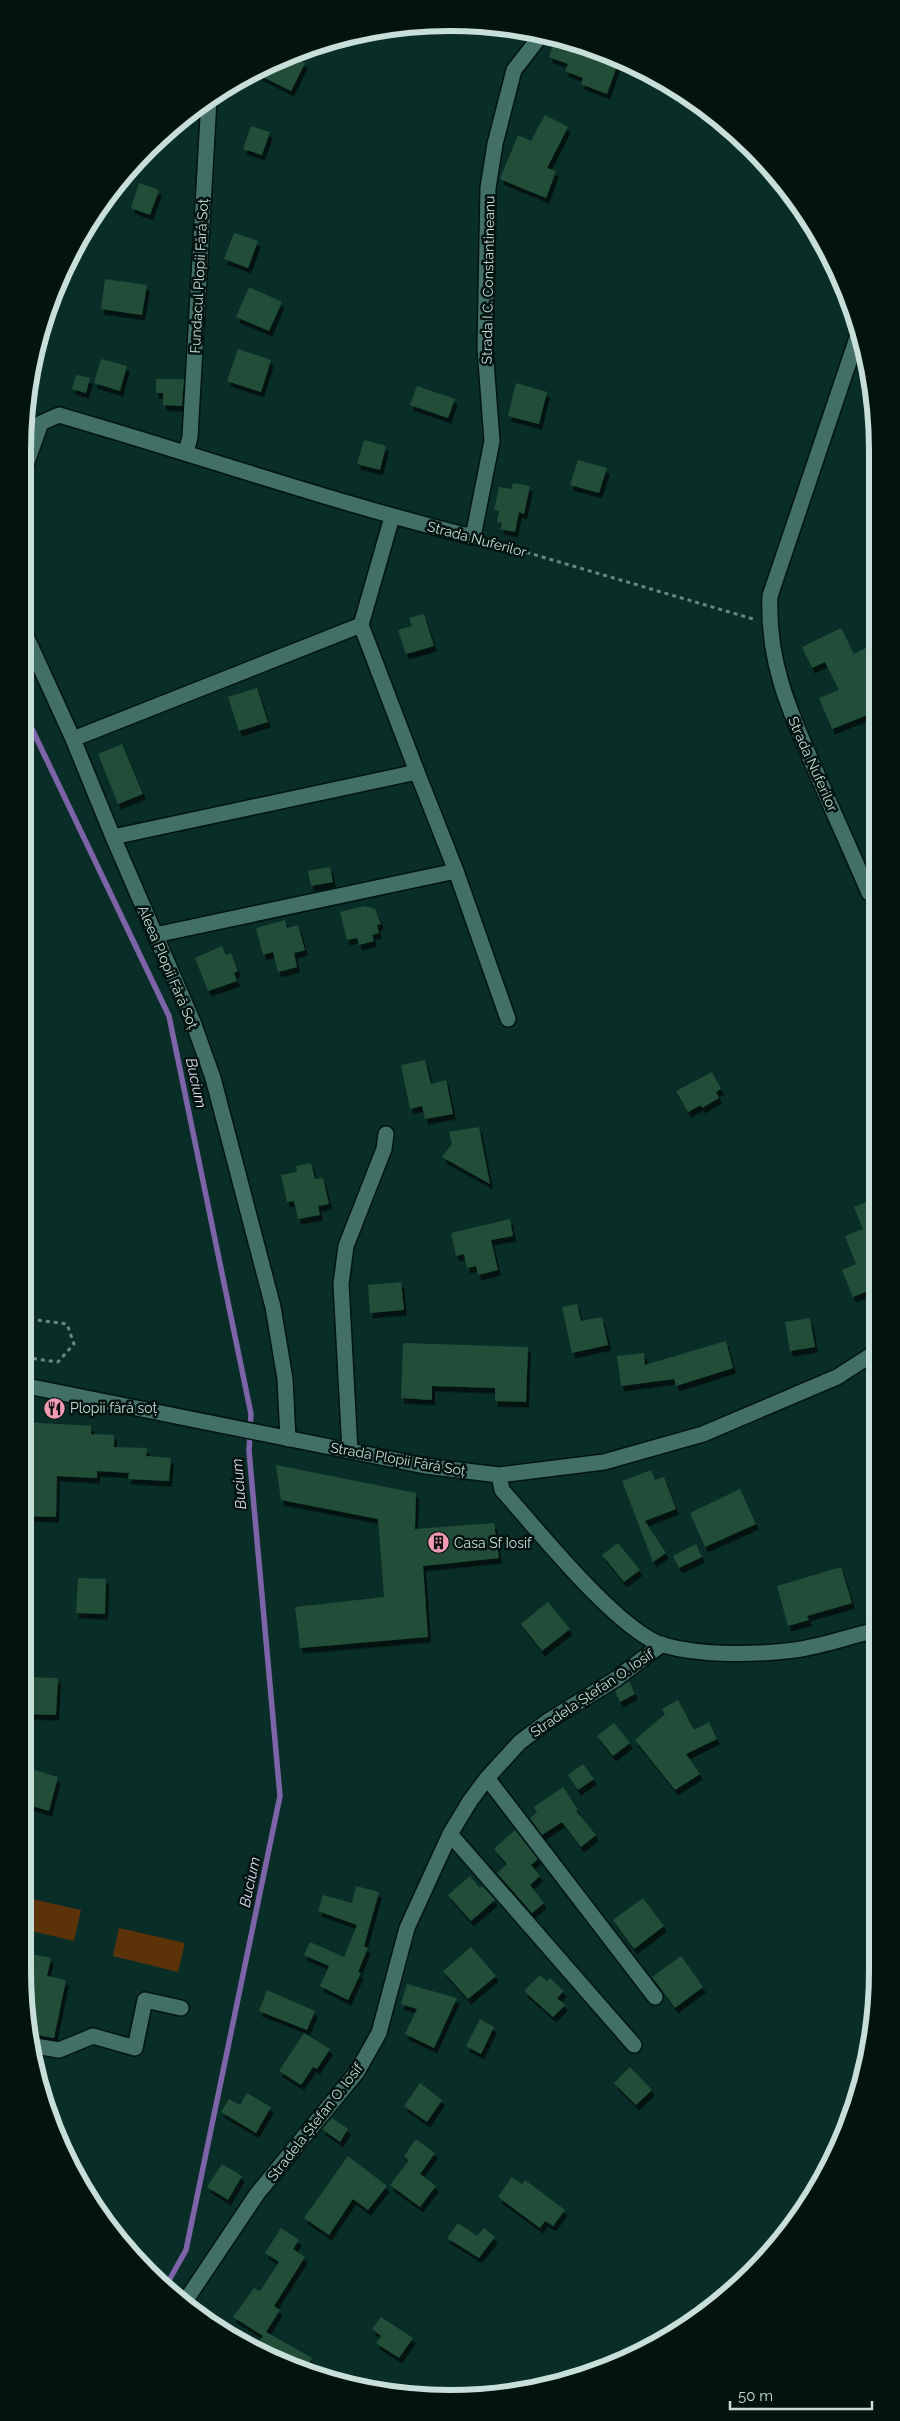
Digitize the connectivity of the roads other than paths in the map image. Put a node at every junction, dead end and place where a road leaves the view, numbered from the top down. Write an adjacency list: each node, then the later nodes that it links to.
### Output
1 (537, 40): 7 (street, Strada I.C. Constantineanu)
2 (208, 108): 5 (street, Fundacul Plopii Fără Soț)
3 (855, 345): 14 (street, Strada Nuferilor)
4 (31, 451): 5 (street, Strada Nuferilor)
5 (186, 452): 6 (street, Strada Nuferilor)
6 (392, 517): 7 (street, Strada Nuferilor); 8 (street)
7 (473, 537)
8 (361, 624): 10 (street); 11 (street)
9 (31, 647): 10 (street, Aleea Plopii Fără Soț)
10 (73, 739): 12 (street, Aleea Plopii Fără Soț)
11 (417, 772): 12 (street); 13 (street)
12 (113, 837): 15 (street, Aleea Plopii Fără Soț)
13 (456, 871): 15 (street); 16 (street)
14 (869, 893)
15 (155, 935): 20 (street, Aleea Plopii Fără Soț)
16 (508, 1019)
17 (386, 1134): 21 (street)
18 (869, 1356): 22 (street, Strada Plopii Fără Soț)
19 (31, 1387): 20 (street, Strada Plopii Fără Soț)
20 (288, 1439): 21 (street, Strada Plopii Fără Soț)
21 (350, 1450): 22 (street, Strada Plopii Fără Soț)
22 (499, 1475): 24 (street)
23 (869, 1632): 24 (street)
24 (662, 1644): 25 (street, Stradela Ștefan O. Iosif)
25 (487, 1778): 26 (street, Stradela Ștefan O. Iosif); 27 (street)
26 (450, 1834): 29 (street); 31 (street, Stradela Ștefan O. Iosif)
27 (655, 1997)
28 (181, 2008): 30 (street)
29 (634, 2045)
30 (38, 2047)
31 (188, 2297)

